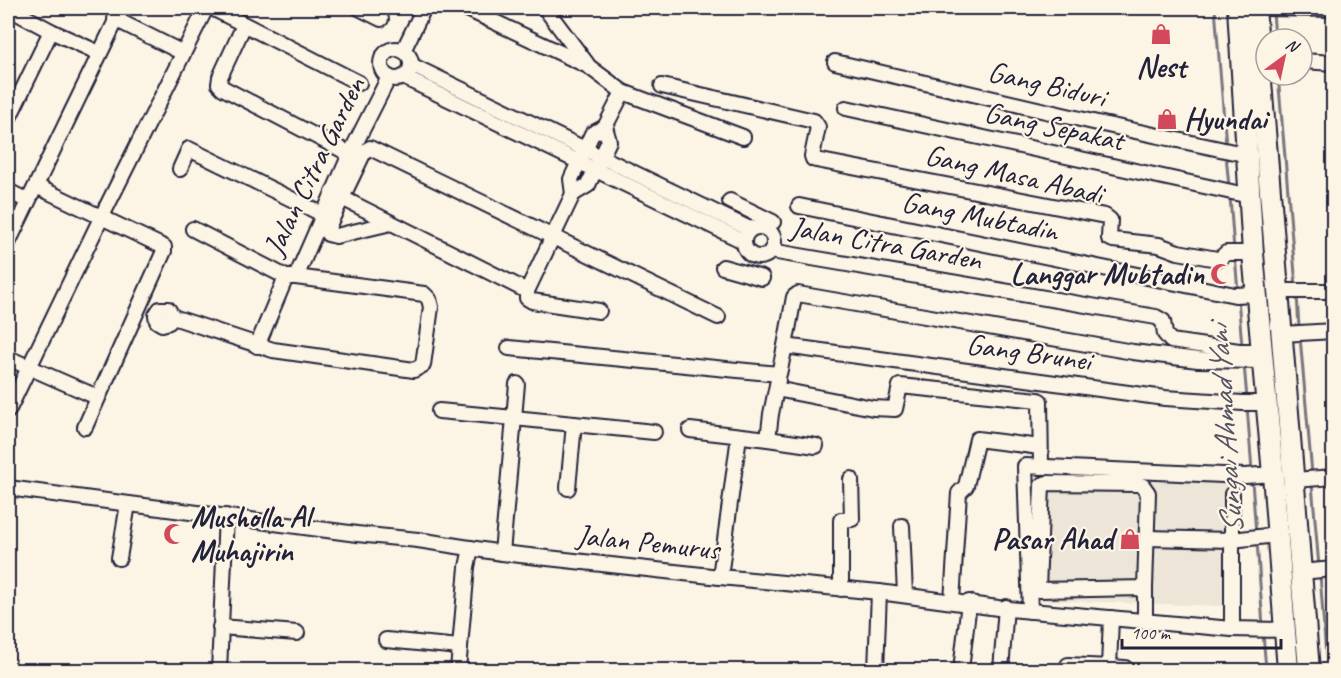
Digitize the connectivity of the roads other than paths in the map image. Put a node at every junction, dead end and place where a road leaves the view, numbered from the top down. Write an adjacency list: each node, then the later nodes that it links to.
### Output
1 (9, 8): 14 (street)
2 (359, 8): 11 (street)
3 (424, 8): 15 (street)
4 (465, 8): 22 (street)
5 (545, 8): 22 (street)
6 (1238, 8): 29 (highway)
7 (1255, 8): 9 (street); 13 (highway)
8 (211, 9): 12 (street); 17 (street)
9 (1334, 9)
10 (118, 14): 16 (street); 17 (street)
11 (381, 19)
12 (244, 25): 24 (street); 35 (street)
13 (1258, 27)
14 (51, 31): 16 (street); 30 (street)
15 (403, 51): 21 (street, Jalan Citra Garden); 23 (street, Jalan Citra Garden)
16 (99, 53): 40 (street)
17 (183, 53): 49 (street)
18 (836, 62): 34 (street, Gang Biduri)
19 (1314, 62): 20 (street)
20 (1334, 63)
21 (411, 65): 23 (street, Jalan Citra Garden); 33 (street)
22 (588, 66): 27 (street)
23 (396, 77): 35 (street, Jalan Citra Garden); 37 (street)
24 (359, 82)
25 (662, 86): 56 (street, Gang Masa Abadi)
26 (1258, 87): 29 (highway)
27 (623, 92): 31 (street); 32 (street)
28 (846, 108): 42 (street, Gang Sepakat)
29 (1254, 119): 34 (highway); 58 (highway)
30 (8, 120)
31 (605, 127): 33 (street); 36 (street)
32 (743, 137)
33 (585, 149): 36 (street); 37 (street)
34 (1233, 152): 42 (highway)
35 (350, 154): 48 (street, Jalan Citra Garden)
36 (601, 157): 39 (street); 52 (street)
37 (579, 162): 39 (street); 43 (street)
38 (180, 169): 48 (street)
39 (595, 170): 43 (street); 52 (street)
40 (36, 186): 45 (street); 49 (street)
41 (8, 191): 45 (street)
42 (1236, 193): 56 (highway)
43 (573, 194): 53 (street)
44 (342, 198): 50 (street); 50 (street, Jalan Citra Garden); 53 (street, Jalan Citra Garden)
45 (28, 201): 54 (street)
46 (730, 201): 52 (street, Jalan Citra Garden)
47 (799, 207): 61 (street, Gang Mubtadin)
48 (322, 214): 57 (street, Jalan Citra Garden)
49 (102, 216): 72 (street); 76 (street)
50 (391, 223): 60 (street)
51 (193, 229): 57 (street)
52 (757, 232): 52 (street, Jalan Citra Garden); 55 (street, Jalan Citra Garden); 55 (street, Jalan Citra Garden)
53 (552, 237): 60 (street); 64 (street)
54 (8, 243)
55 (771, 251): 70 (street, Jalan Citra Garden)
56 (1241, 253): 61 (highway)
57 (291, 277): 67 (street, Jalan Citra Garden); 67 (street)
58 (1292, 291): 59 (street); 66 (highway)
59 (1334, 291)
60 (526, 292): 62 (street)
61 (1244, 294): 70 (highway)
62 (599, 311)
63 (173, 317): 67 (street)
64 (718, 317)
65 (1334, 331): 66 (street)
66 (1296, 333): 92 (highway)
67 (257, 345)
68 (785, 346): 70 (street); 73 (street); 77 (street, Gang Brunei)
69 (509, 348): 73 (street)
70 (1249, 356): 77 (highway)
71 (8, 358): 72 (street)
72 (29, 368): 76 (street); 78 (street)
73 (779, 373): 86 (street)
74 (517, 384): 80 (street)
75 (781, 390): 88 (street)
76 (97, 397): 82 (street)
77 (1254, 403): 90 (highway)
78 (8, 411)
79 (439, 411): 80 (street)
80 (514, 418): 81 (street); 104 (street)
81 (574, 424): 84 (street); 95 (street)
82 (85, 427)
83 (690, 430): 85 (street)
84 (654, 432)
85 (740, 436): 86 (street); 107 (street)
86 (768, 439): 87 (street)
87 (816, 446)
88 (1040, 447): 89 (street); 113 (street)
89 (1041, 468): 90 (street); 116 (street)
90 (1259, 475): 100 (highway)
91 (1334, 477): 92 (street)
92 (1306, 478): 106 (highway)
93 (851, 479): 109 (street)
94 (8, 488): 97 (street, Jalan Pemurus)
95 (568, 488)
96 (1232, 494): 102 (street)
97 (128, 504): 98 (street, Jalan Pemurus); 105 (street)
98 (226, 516): 103 (street, Jalan Pemurus); 119 (street)
99 (902, 526): 112 (street)
100 (1263, 536): 102 (street); 121 (highway)
101 (1147, 538): 102 (street); 108 (street); 110 (street)
102 (1232, 540): 120 (street)
103 (471, 548): 104 (street, Jalan Pemurus); 124 (street)
104 (502, 554): 107 (street, Jalan Pemurus)
105 (119, 558)
106 (1319, 571): 134 (highway)
107 (720, 577): 109 (street, Jalan Pemurus)
108 (1145, 588): 110 (street); 118 (street)
109 (841, 589): 111 (street, Jalan Pemurus)
110 (1038, 590): 116 (street)
111 (879, 592): 112 (street, Jalan Pemurus); 129 (street)
112 (905, 595): 113 (street, Jalan Pemurus)
113 (952, 602): 114 (street, Jalan Pemurus)
114 (969, 602): 115 (street, Jalan Pemurus); 130 (street)
115 (1006, 607): 116 (street, Jalan Pemurus); 131 (street)
116 (1033, 611): 117 (street, Jalan Pemurus)
117 (1111, 618): 118 (street, Jalan Pemurus); 125 (street)
118 (1145, 621): 120 (street, Jalan Pemurus)
119 (220, 627): 122 (street); 127 (street)
120 (1232, 629): 121 (street, Jalan Pemurus)
121 (1269, 630): 133 (highway)
122 (297, 633)
123 (386, 640): 124 (street)
124 (460, 647): 128 (street)
125 (1109, 667): 126 (street); 132 (street)
126 (1125, 668)
127 (219, 670)
128 (458, 670)
129 (876, 670)
130 (961, 670)
131 (1001, 670)
132 (1068, 670)
133 (1288, 670)
134 (1309, 670)

